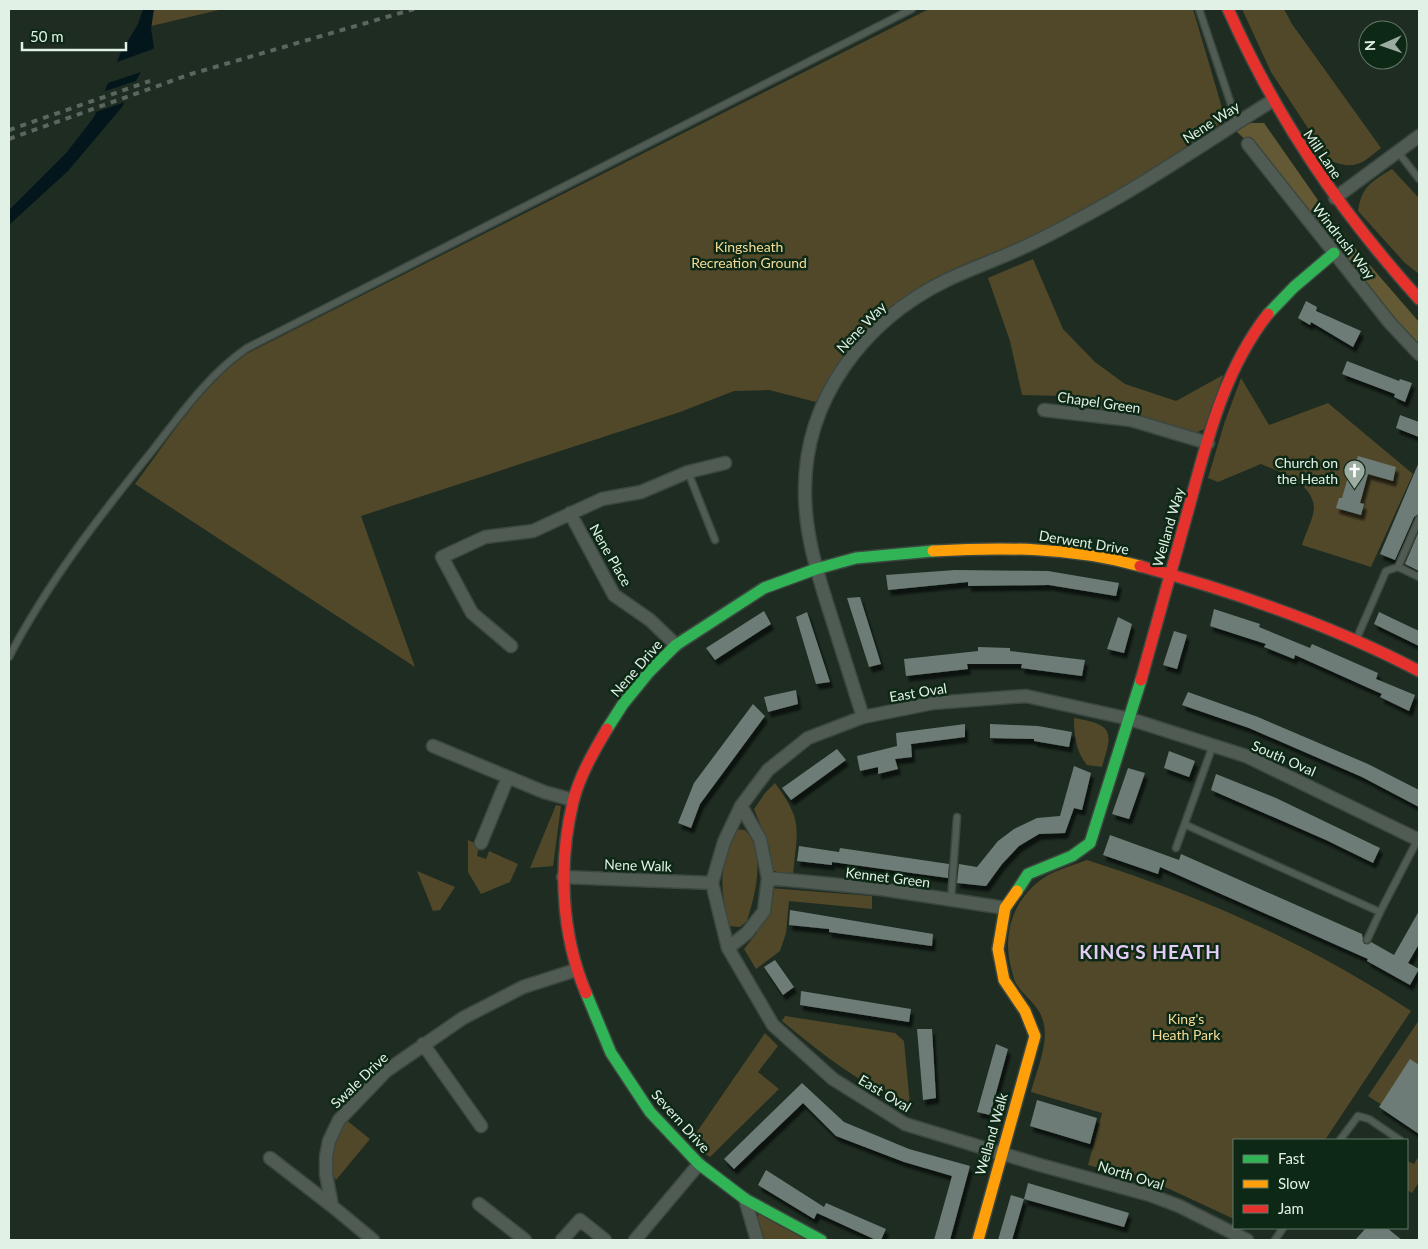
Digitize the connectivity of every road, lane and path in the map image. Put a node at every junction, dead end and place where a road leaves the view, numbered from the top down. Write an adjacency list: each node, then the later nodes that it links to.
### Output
1 (912, 9): 28 (lane)
2 (1199, 9): 5 (lane)
3 (1228, 9): 4 (street, Mill Lane)
4 (1272, 101): 5 (street, Nene Way); 10 (street, Mill Lane)
5 (1237, 122): 22 (street, Nene Way)
6 (1419, 136): 8 (street)
7 (1248, 144): 11 (street, Windrush Way)
8 (1398, 152): 9 (lane); 10 (street)
9 (1419, 180)
10 (1335, 198): 12 (street, Mill Lane)
11 (1334, 253): 13 (street, Windrush Way); 15 (street, Welland Way)
12 (1419, 299)
13 (1419, 354)
14 (1044, 410): 15 (street, Chapel Green)
15 (1208, 443): 23 (street, Welland Way)
16 (724, 463): 17 (street, Nene Place)
17 (688, 472): 18 (street, Nene Place); 20 (lane)
18 (570, 513): 26 (street, Nene Place); 27 (street, Nene Place)
19 (1419, 519): 21 (lane)
20 (716, 540)
21 (1398, 568): 24 (lane); 25 (lane)
22 (816, 569): 23 (street, Derwent Drive); 26 (street, Nene Drive); 30 (street, Nene Way)
23 (1170, 574): 25 (street, Derwent Drive); 31 (street, Welland Way)
24 (1419, 577)
25 (1356, 642): 29 (street, Derwent Drive)
26 (676, 645): 35 (street, Nene Drive)
27 (510, 646)
28 (9, 657)
29 (1419, 671)
30 (863, 717): 31 (street, East Oval); 36 (street, East Oval)
31 (1130, 719): 33 (street, South Oval); 46 (street, Welland Way)
32 (433, 746): 34 (street)
33 (1213, 746): 38 (lane); 39 (street, South Oval)
34 (508, 777): 35 (street); 40 (street)
35 (573, 800): 42 (street, Nene Drive)
36 (741, 806): 43 (street); 44 (street, East Oval)
37 (957, 818): 45 (lane)
38 (1186, 825): 41 (lane); 47 (lane)
39 (1419, 839): 47 (lane)
40 (481, 843)
41 (1176, 848)
42 (564, 877): 44 (street, Nene Walk); 50 (street, Nene Drive)
43 (768, 878): 45 (street, Kennet Green); 49 (street)
44 (712, 883): 49 (street, East Oval)
45 (951, 900): 46 (street, Kennet Green)
46 (1005, 908): 55 (street, Welland Walk)
47 (1380, 912): 48 (lane)
48 (1367, 940)
49 (728, 948): 55 (street, East Oval)
50 (576, 970): 51 (street, Swale Drive); 57 (street, Severn Drive)
51 (423, 1044): 52 (street); 60 (street, Swale Drive)
52 (481, 1126)
53 (1341, 1139): 54 (lane)
54 (1398, 1139)
55 (1000, 1153): 69 (street, Welland Walk); 70 (street, North Oval)
56 (270, 1158): 60 (street)
57 (700, 1164): 58 (street, Severn Drive); 66 (street)
58 (745, 1199): 67 (street); 68 (street, Severn Drive)
59 (479, 1204): 63 (street)
60 (332, 1206): 62 (street)
61 (1282, 1229): 71 (lane)
62 (373, 1240)
63 (525, 1240)
64 (562, 1240): 65 (street)
65 (605, 1240)
66 (635, 1240)
67 (757, 1240)
68 (821, 1240)
69 (978, 1240)
70 (1247, 1240)
71 (1275, 1240)

